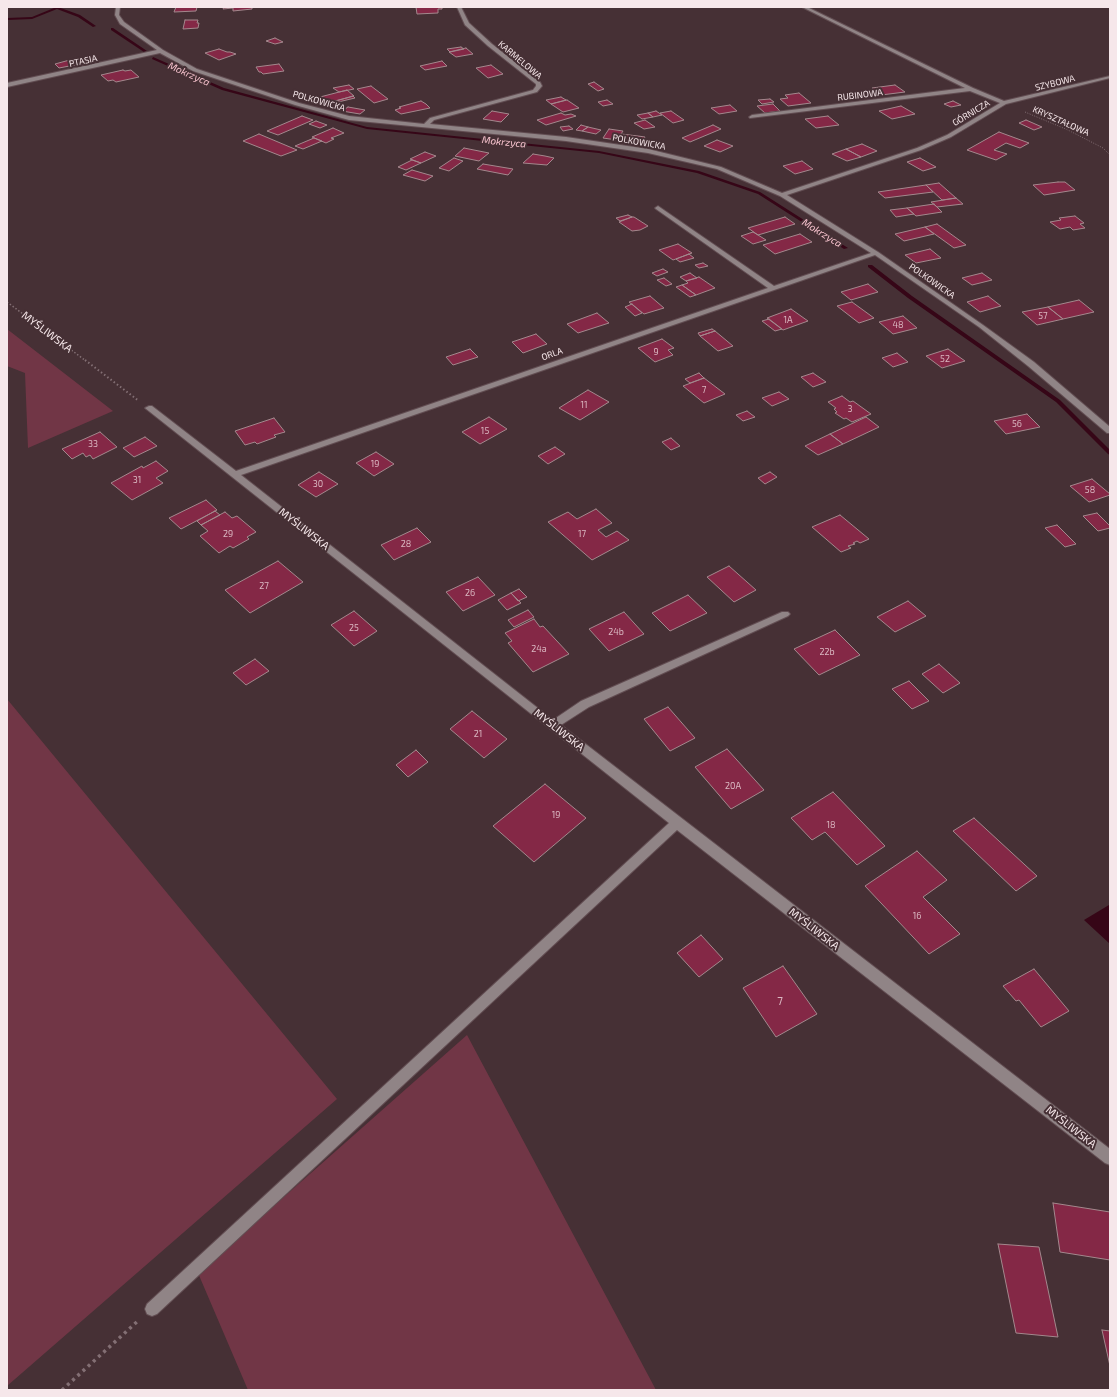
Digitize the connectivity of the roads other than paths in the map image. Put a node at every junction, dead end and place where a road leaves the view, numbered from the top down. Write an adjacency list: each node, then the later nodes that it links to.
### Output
1 (118, 7): 4 (street, POLKOWICKA)
2 (460, 7): 10 (street, KARMELOWA)
3 (804, 7): 7 (street, GÓRNICZA)
4 (161, 52): 6 (street, PTASIA); 10 (street, POLKOWICKA)
5 (1110, 77): 8 (street, SZYBOWA)
6 (7, 85)
7 (971, 89): 8 (street, GÓRNICZA); 9 (street, RUBINOWA)
8 (1004, 104): 11 (street, GÓRNICZA)
9 (752, 117)
10 (425, 126): 11 (street, POLKOWICKA)
11 (782, 195): 13 (street, POLKOWICKA)
12 (658, 208): 14 (street)
13 (876, 253): 14 (street, ORLA); 16 (street, POLKOWICKA)
14 (774, 288): 17 (street, ORLA)
15 (148, 408): 17 (street, MYŚLIWSKA)
16 (1110, 431)
17 (235, 474): 19 (street, MYŚLIWSKA)
18 (785, 614): 19 (street)
19 (553, 725): 20 (street, MYŚLIWSKA)
20 (677, 823): 21 (street, MYŚLIWSKA); 22 (street)
21 (1110, 1158)
22 (152, 1309)

